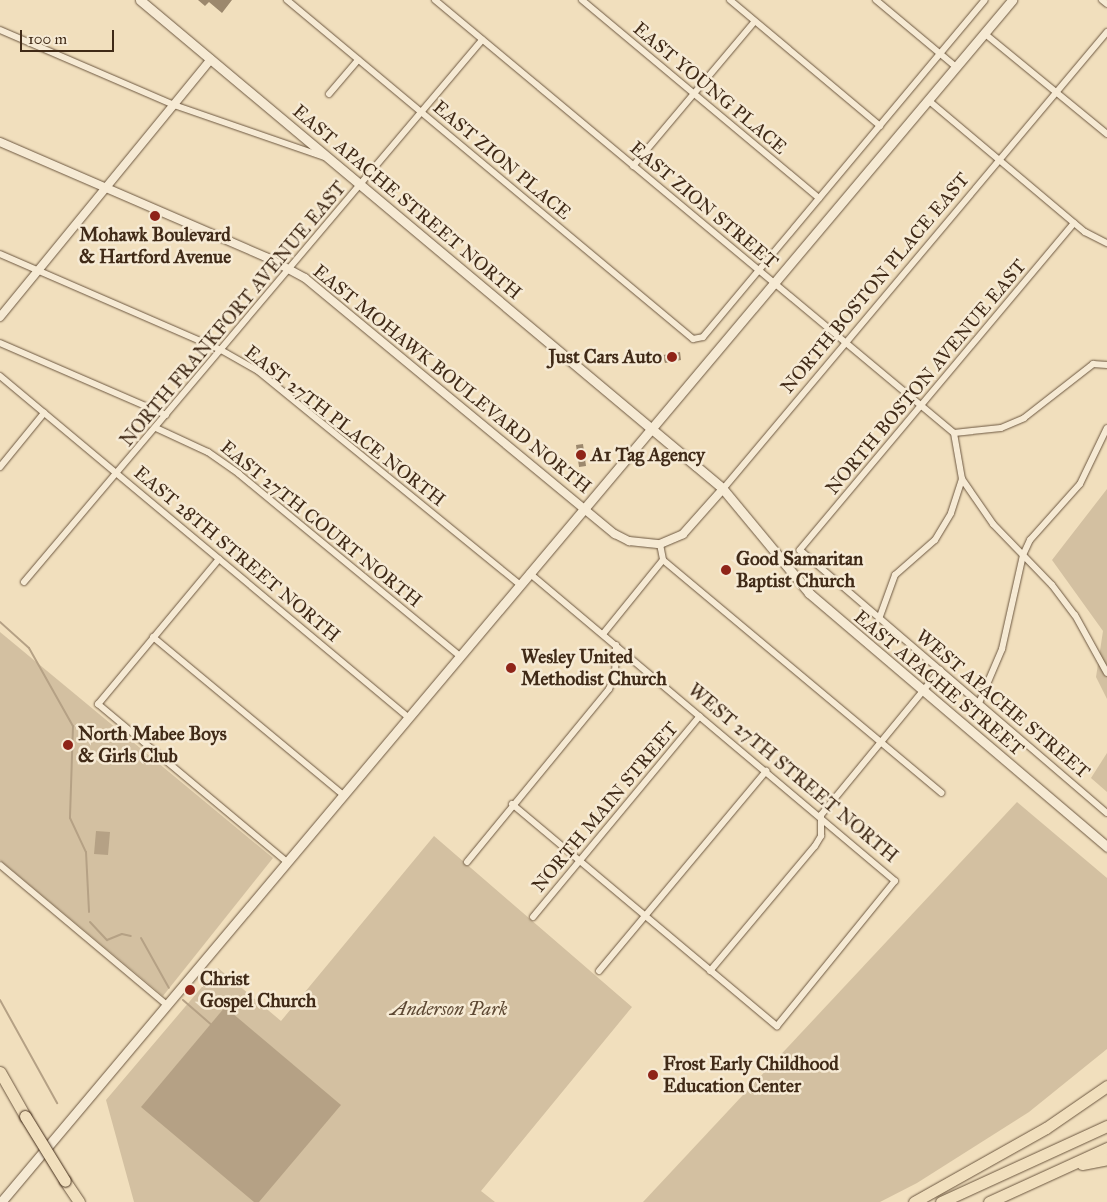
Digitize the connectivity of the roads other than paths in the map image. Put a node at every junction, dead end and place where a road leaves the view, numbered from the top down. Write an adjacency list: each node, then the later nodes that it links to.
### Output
1 (140, 0): 17 (main road, EAST APACHE STREET NORTH)
2 (287, 0): 18 (street, EAST ZION PLACE)
3 (435, 0): 15 (street, EAST ZION STREET)
4 (582, 0): 22 (street, EAST YOUNG PLACE)
5 (730, 0): 11 (street)
6 (876, 0): 16 (street)
7 (985, 0): 16 (street)
8 (1012, 0): 14 (main road)
9 (1102, 0): 10 (street)
10 (1107, 4)
11 (755, 21): 22 (street); 26 (street)
12 (0, 30): 24 (street)
13 (1107, 32): 20 (street, NORTH BOSTON PLACE EAST)
14 (984, 33): 19 (main road); 20 (street)
15 (482, 40): 25 (street, NORTH FRANKFORT AVENUE EAST); 31 (street, EAST ZION STREET)
16 (940, 54): 19 (street); 26 (street)
17 (211, 59): 24 (street); 29 (main road, EAST APACHE STREET NORTH)
18 (358, 60): 21 (street); 25 (street, EAST ZION PLACE)
19 (956, 67): 23 (main road)
20 (1056, 93): 27 (street); 30 (street, NORTH BOSTON PLACE EAST)
21 (329, 94)
22 (694, 94): 31 (street); 34 (street, EAST YOUNG PLACE)
23 (928, 100): 30 (street); 41 (main road)
24 (174, 105): 29 (street); 33 (street)
25 (422, 113): 32 (street, NORTH FRANKFORT AVENUE EAST); 39 (street, EAST ZION PLACE)
26 (880, 126): 34 (street)
27 (1107, 134)
28 (0, 142): 33 (street, EAST MOHAWK BOULEVARD NORTH)
29 (328, 158): 32 (main road, EAST APACHE STREET NORTH)
30 (999, 160): 35 (street); 44 (street, NORTH BOSTON PLACE EAST)
31 (633, 166): 39 (street, EAST ZION STREET)
32 (360, 185): 38 (street, NORTH FRANKFORT AVENUE EAST); 53 (main road, EAST APACHE STREET NORTH)
33 (106, 188): 38 (street, EAST MOHAWK BOULEVARD NORTH); 40 (street)
34 (819, 198): 39 (street)
35 (1074, 223): 36 (street); 48 (street, NORTH BOSTON AVENUE EAST)
36 (1107, 243)
37 (0, 254): 40 (street, EAST 27TH PLACE NORTH)
38 (290, 269): 45 (street, NORTH FRANKFORT AVENUE EAST); 59 (street, EAST MOHAWK BOULEVARD NORTH)
39 (758, 270): 41 (street, EAST ZION STREET)
40 (38, 271): 42 (street); 45 (street, EAST 27TH PLACE NORTH)
41 (774, 284): 44 (street, EAST ZION STREET); 53 (main road)
42 (0, 317)
43 (0, 343): 50 (street)
44 (846, 343): 48 (street, EAST ZION STREET); 58 (street, NORTH BOSTON PLACE EAST)
45 (221, 350): 50 (street, NORTH FRANKFORT AVENUE EAST); 67 (street, EAST 27TH PLACE NORTH)
46 (1107, 365): 54 (street)
47 (0, 376): 49 (street, EAST 28TH STREET NORTH)
48 (920, 406): 54 (street, EAST ZION STREET); 61 (street, NORTH BOSTON AVENUE EAST)
49 (44, 413): 55 (street); 56 (street, EAST 28TH STREET NORTH)
50 (166, 415): 51 (street, NORTH FRANKFORT AVENUE EAST)
51 (156, 428): 56 (street, NORTH FRANKFORT AVENUE EAST); 72 (street, EAST 27TH COURT NORTH)
52 (1107, 428): 62 (street)
53 (652, 430): 58 (main road, EAST APACHE STREET); 59 (main road)
54 (954, 433): 57 (street)
55 (0, 467)
56 (117, 474): 63 (street, EAST 28TH STREET NORTH); 66 (street, NORTH FRANKFORT AVENUE EAST)
57 (962, 479): 62 (street); 68 (street)
58 (723, 489): 60 (street, NORTH BOSTON PLACE EAST); 75 (main road, EAST APACHE STREET)
59 (584, 508): 60 (street, EAST MOHAWK BOULEVARD NORTH); 65 (main road)
60 (660, 544): 64 (street)
61 (800, 550): 68 (street, EAST APACHE STREET)
62 (1023, 555): 74 (street); 76 (street)
63 (219, 559): 70 (street); 78 (street, EAST 28TH STREET NORTH)
64 (663, 560): 69 (street); 79 (street)
65 (529, 573): 67 (main road); 69 (street, WEST 27TH STREET NORTH)
66 (24, 582)
67 (520, 585): 72 (main road)
68 (879, 619): 73 (street, WEST APACHE STREET)
69 (603, 634): 71 (street, WEST 27TH STREET NORTH)
70 (153, 637): 82 (street); 87 (street)
71 (616, 645): 77 (street, WEST 27TH STREET NORTH); 83 (street)
72 (460, 656): 78 (main road)
73 (940, 670): 75 (street); 76 (street, WEST APACHE STREET)
74 (1107, 673)
75 (924, 691): 79 (street); 86 (main road, EAST APACHE STREET)
76 (979, 703): 84 (street, WEST APACHE STREET)
77 (700, 716): 80 (street, WEST 27TH STREET NORTH); 89 (street, NORTH MAIN STREET)
78 (408, 717): 82 (main road)
79 (881, 742): 81 (street); 85 (street)
80 (766, 771): 85 (street, WEST 27TH STREET NORTH); 91 (street)
81 (942, 793)
82 (343, 795): 87 (main road)
83 (512, 804): 88 (street); 89 (street)
84 (1107, 813)
85 (820, 815): 94 (street); 94 (street, WEST 27TH STREET NORTH)
86 (1107, 847)
87 (288, 862): 95 (main road)
88 (467, 862)
89 (579, 862): 91 (street); 92 (street, NORTH MAIN STREET)
90 (0, 866): 95 (street)
91 (644, 916): 93 (street); 94 (street)
92 (533, 917)
93 (599, 971)
94 (710, 971)
95 (167, 1005): 102 (main road)
96 (0, 1072): 103 (highway, bridge)
97 (1107, 1086): 104 (highway)
98 (1107, 1126): 105 (highway)
99 (1107, 1148): 101 (highway)
100 (1107, 1159): 101 (highway)
101 (1066, 1167): 106 (highway)
102 (1, 1202)
103 (79, 1202)
104 (914, 1202)
105 (941, 1202)
106 (989, 1202)

